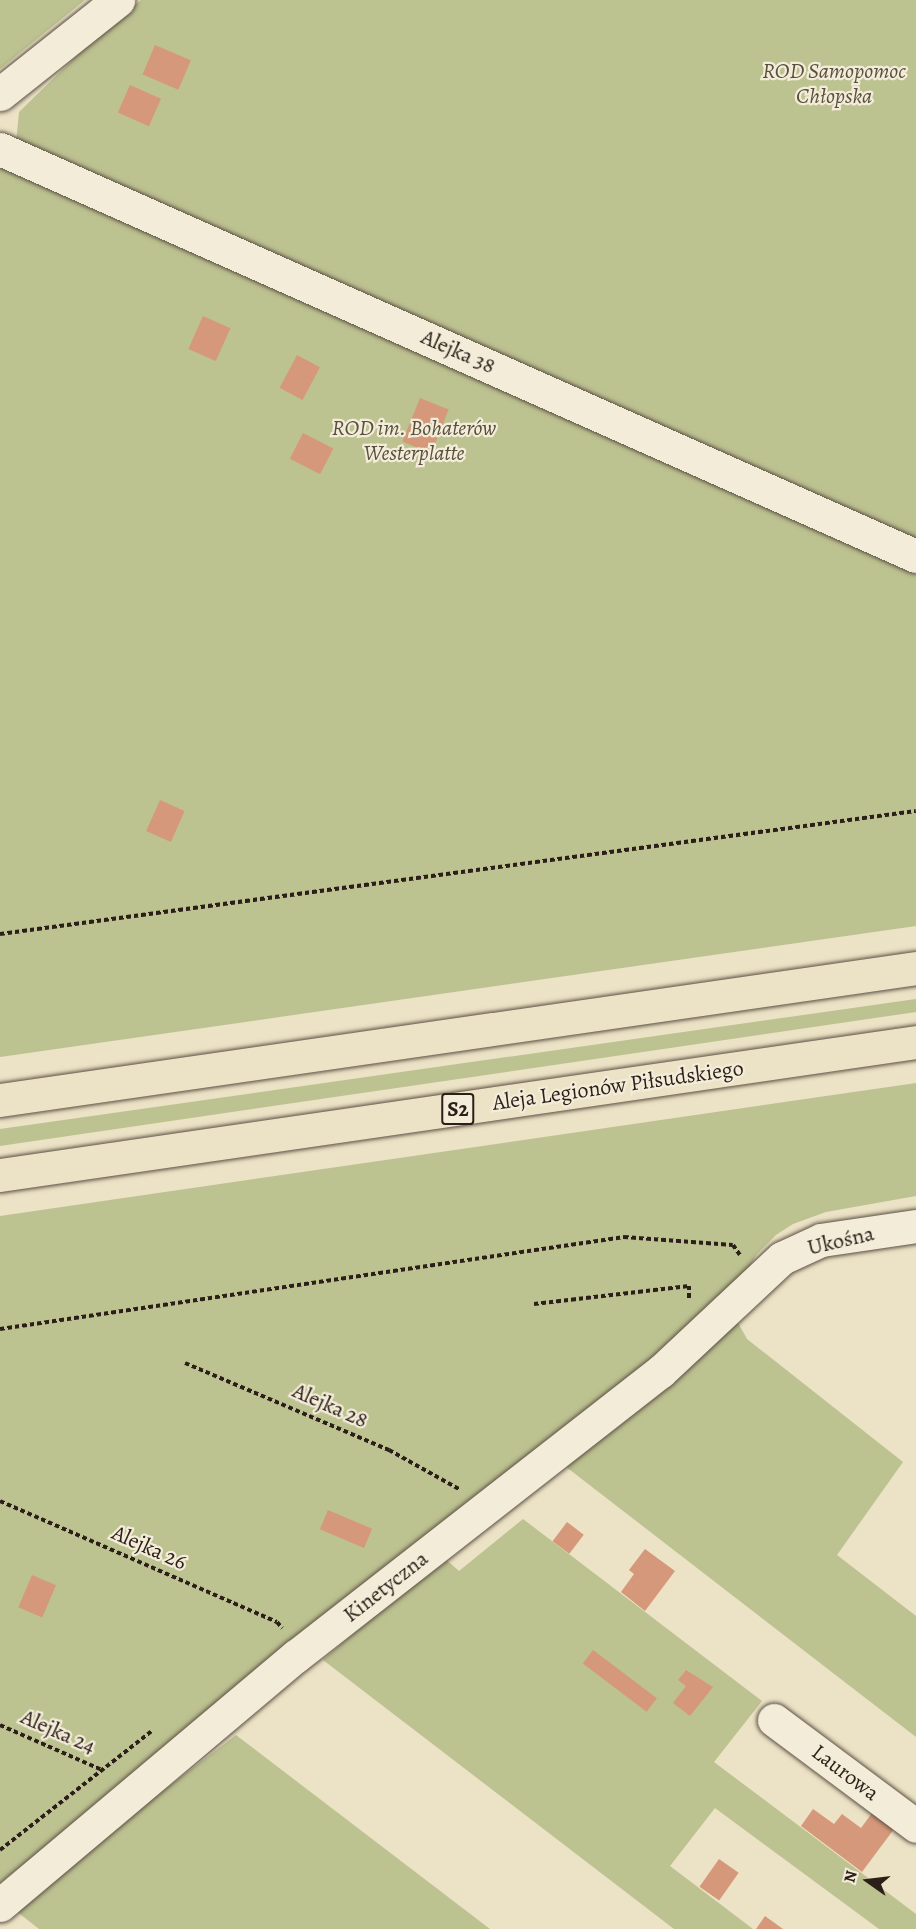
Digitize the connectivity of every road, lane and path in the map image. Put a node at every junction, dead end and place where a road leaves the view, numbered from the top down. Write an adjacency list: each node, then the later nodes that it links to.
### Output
1 (118, 0): 2 (street)
2 (0, 94)
3 (0, 149): 4 (street, Alejka 38)
4 (916, 556)
5 (916, 811): 6 (path)
6 (0, 934)
7 (916, 968): 9 (highway)
8 (916, 1042): 10 (highway, Aleja Legionów Piłsudskiego / S2)
9 (0, 1100)
10 (0, 1175)
11 (916, 1226): 12 (street, Ukośna)
12 (764, 1274): 15 (path); 30 (street, Kinetyczna)
13 (534, 1304): 14 (path)
14 (686, 1307)
15 (0, 1329)
16 (185, 1364): 18 (path, Alejka 28)
17 (466, 1480): 18 (path)
18 (457, 1487): 19 (path)
19 (450, 1494)
20 (0, 1501): 22 (path, Alejka 26)
21 (291, 1622): 22 (path)
22 (282, 1629): 23 (path)
23 (273, 1636)
24 (774, 1720): 28 (street, Laurowa)
25 (0, 1725): 27 (path, Alejka 24)
26 (156, 1728): 27 (path)
27 (102, 1770): 29 (path)
28 (916, 1826)
29 (0, 1850)
30 (0, 1905)

